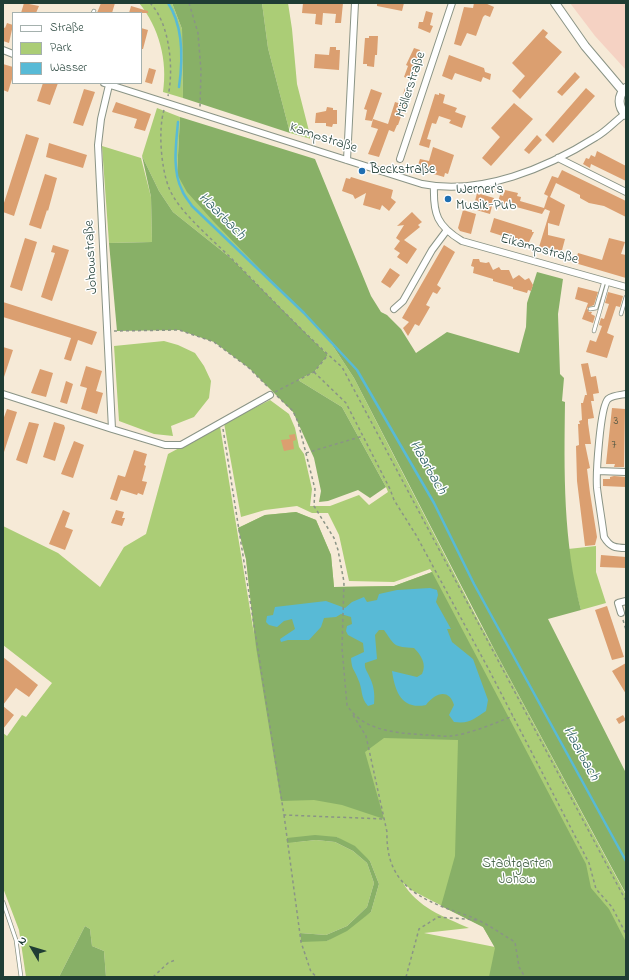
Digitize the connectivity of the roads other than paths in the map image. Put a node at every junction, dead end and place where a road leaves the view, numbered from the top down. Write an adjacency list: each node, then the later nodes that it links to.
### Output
1 (355, 3): 9 (street)
2 (452, 3): 8 (street, Möllerstraße)
3 (555, 3): 5 (street)
4 (107, 84): 9 (street, Kampstraße); 23 (street, Johowstraße)
5 (625, 90): 6 (street)
6 (625, 114): 7 (street, Kampstraße)
7 (558, 158): 10 (street, Kampstraße); 11 (street)
8 (400, 159)
9 (347, 160): 10 (street, Kampstraße)
10 (434, 186): 12 (street, Eikampstraße)
11 (626, 192)
12 (447, 230): 13 (street, Eikampstraße); 16 (street)
13 (606, 282): 14 (street, Eikampstraße); 17 (lane); 19 (lane)
14 (626, 287)
15 (626, 297): 18 (lane)
16 (394, 309)
17 (590, 309)
18 (621, 314)
19 (594, 332)
20 (3, 394): 23 (street)
21 (272, 394): 23 (street)
22 (626, 394): 24 (street)
23 (112, 429)
24 (597, 471): 25 (street); 26 (street)
25 (626, 472)
26 (626, 548)
27 (626, 601): 28 (street)
28 (621, 612)
29 (3, 902): 30 (lane)
30 (21, 977)

